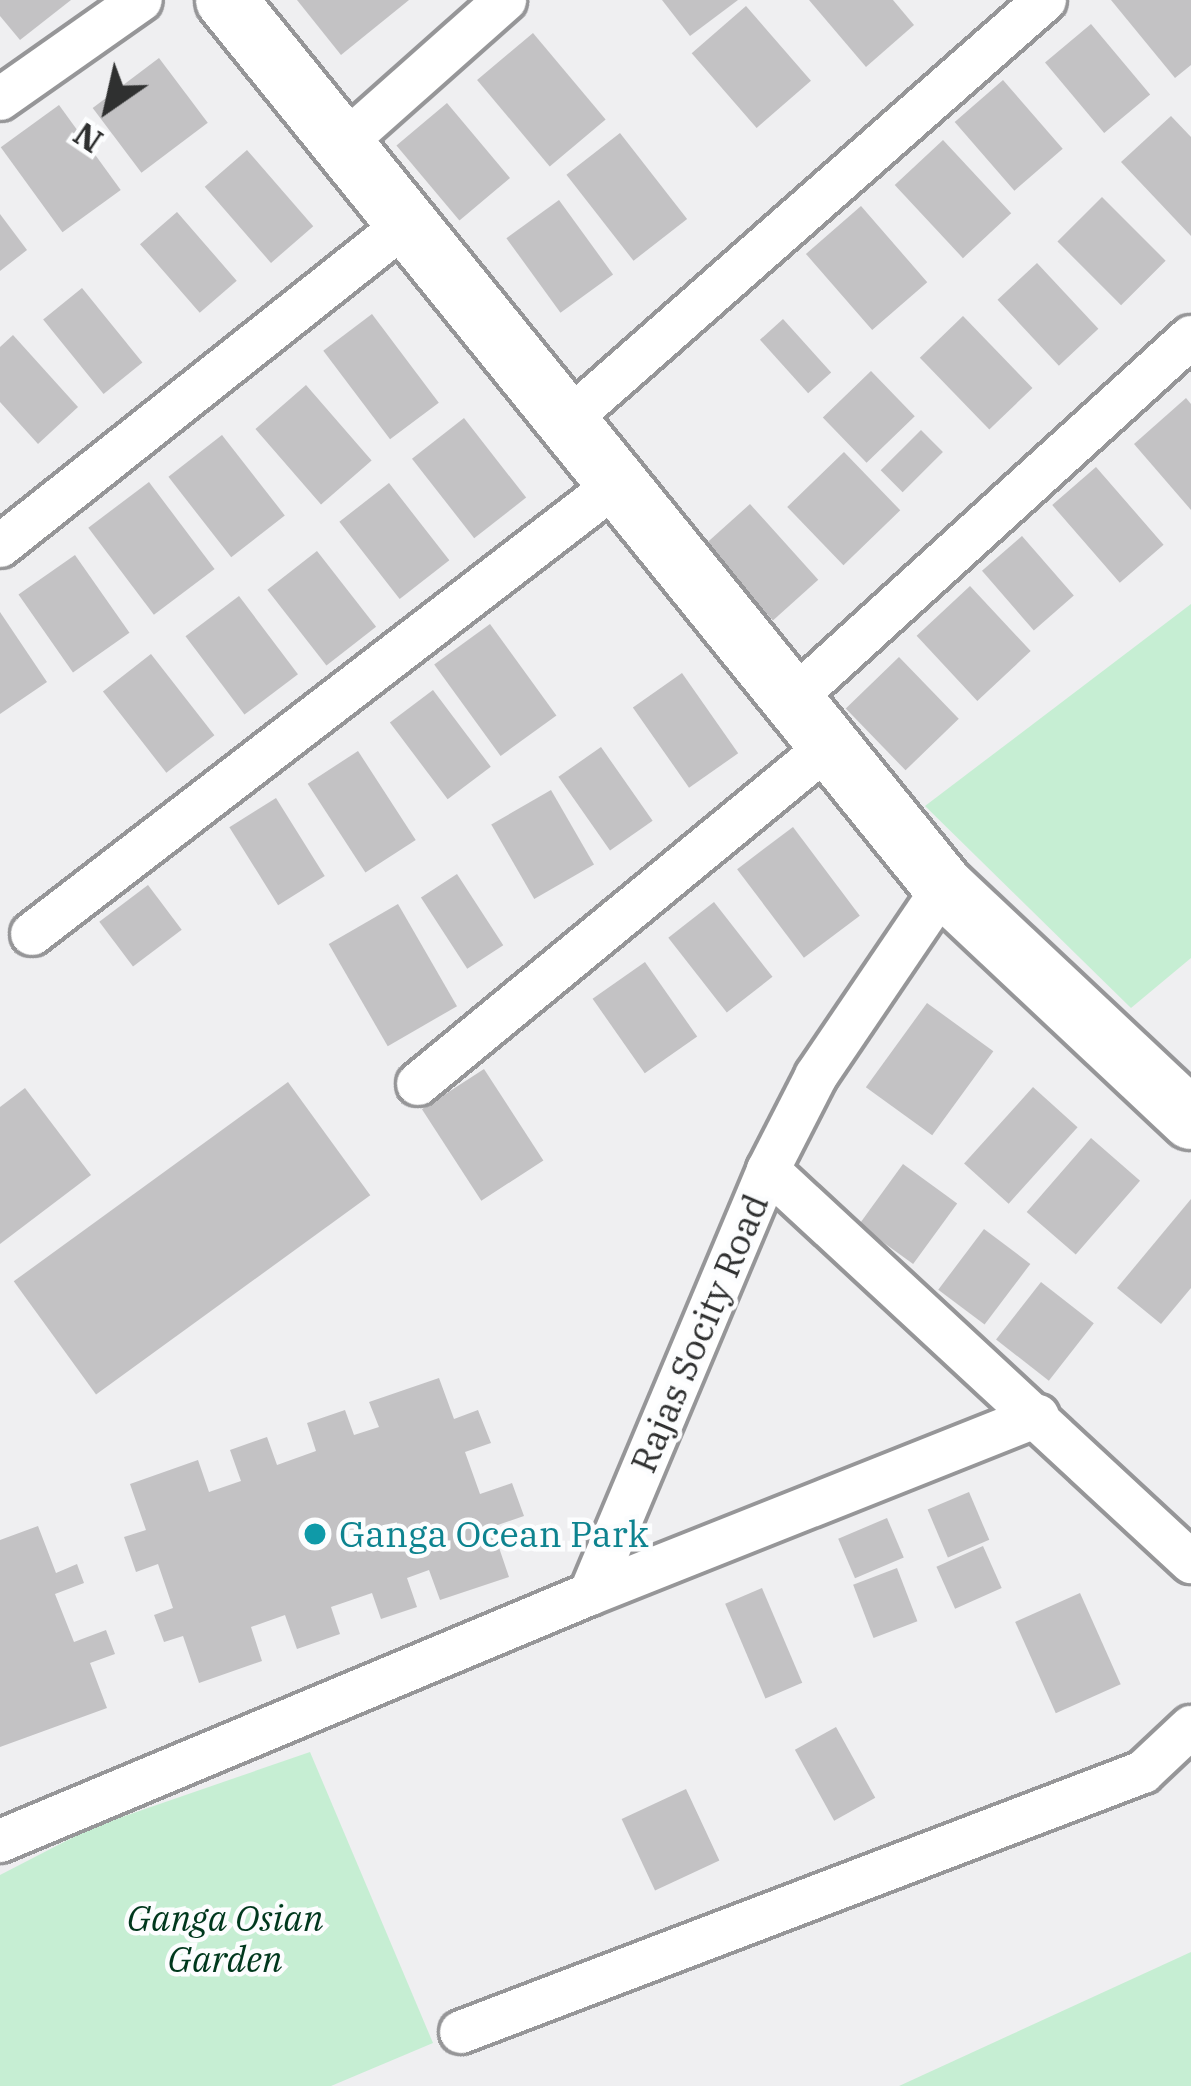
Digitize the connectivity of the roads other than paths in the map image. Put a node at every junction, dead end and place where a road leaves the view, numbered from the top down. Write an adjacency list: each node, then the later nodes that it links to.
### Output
1 (141, 0): 5 (street)
2 (226, 0): 6 (street)
3 (505, 0): 6 (street)
4 (1045, 0): 9 (street)
5 (0, 99)
6 (343, 145): 7 (street)
7 (407, 223): 9 (street); 11 (street)
8 (1191, 337): 12 (street)
9 (567, 422): 10 (street)
10 (618, 483): 12 (street); 15 (street)
11 (0, 546)
12 (793, 699): 13 (street)
13 (830, 746): 14 (street); 16 (street)
14 (944, 887): 17 (street); 18 (street, Rajas Socity Road)
15 (32, 934)
16 (418, 1084)
17 (1191, 1119)
18 (768, 1171): 19 (street); 21 (street, Rajas Socity Road)
19 (1038, 1416): 20 (street); 21 (street)
20 (1191, 1562)
21 (590, 1594): 23 (street)
22 (1191, 1727): 24 (street)
23 (0, 1841)
24 (460, 2032)

